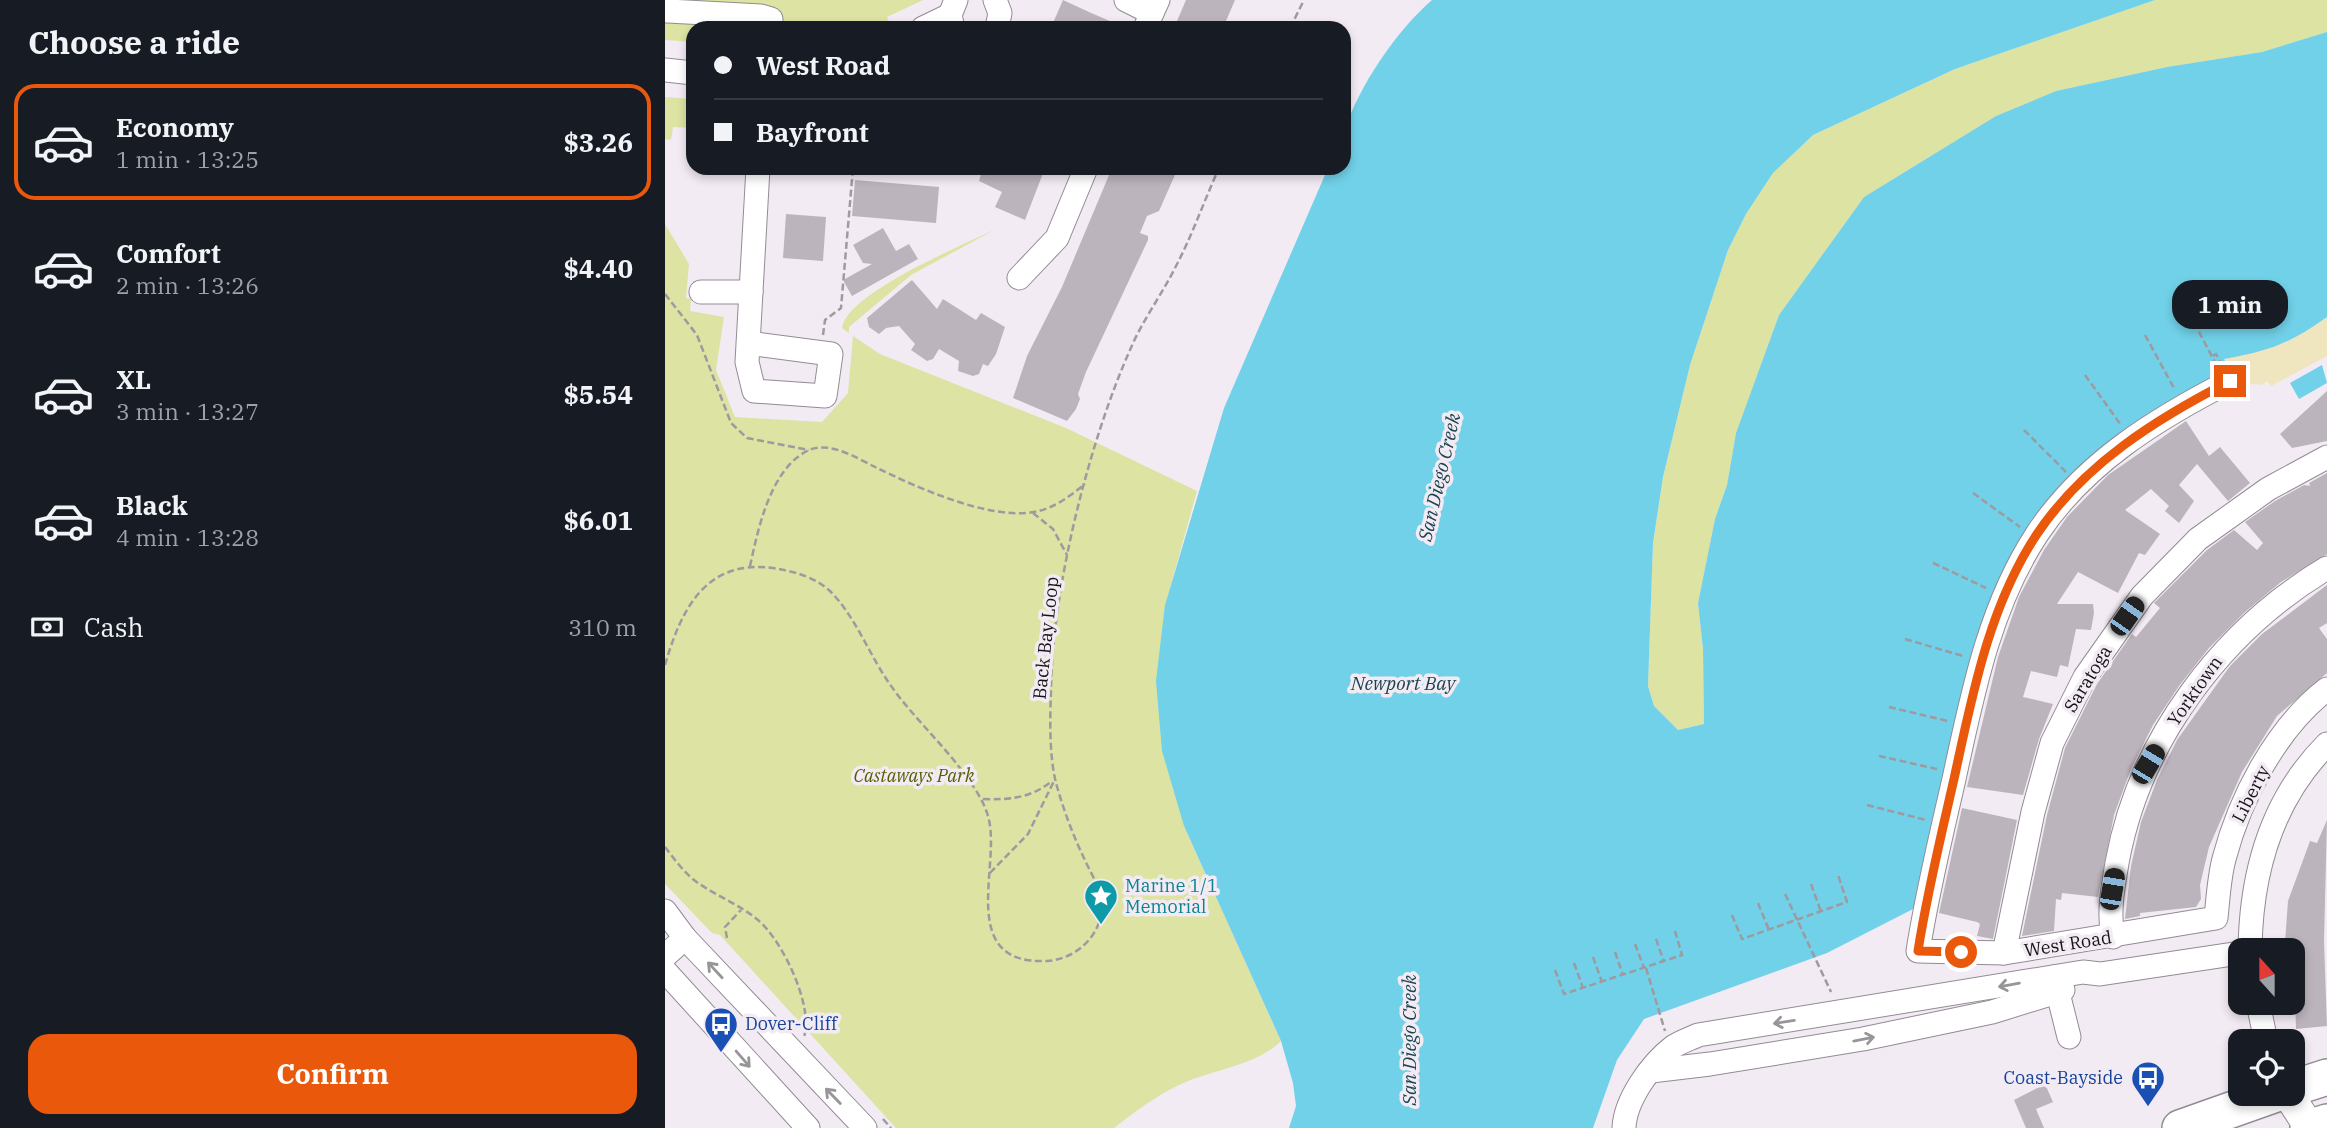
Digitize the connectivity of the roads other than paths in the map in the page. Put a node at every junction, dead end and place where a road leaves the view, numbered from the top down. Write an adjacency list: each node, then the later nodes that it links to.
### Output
1 (1126, 0): 3 (street)
2 (665, 6): 4 (street)
3 (1152, 14)
4 (771, 21)
5 (665, 70): 6 (street)
6 (686, 72)
7 (758, 175): 11 (street)
8 (1083, 175): 9 (street)
9 (1019, 278)
10 (701, 292): 11 (street)
11 (751, 292): 12 (street)
12 (748, 343): 12 (street)
13 (2225, 377): 23 (street, West Road)
14 (2327, 457): 23 (street, Saratoga)
15 (2327, 568): 20 (street, Yorktown)
16 (2327, 689): 19 (street, Liberty)
17 (2327, 744): 22 (street)
18 (665, 911): 21 (street)
19 (2216, 918): 20 (street, West Road)
20 (2113, 937): 23 (street, West Road)
21 (685, 938): 25 (street); 36 (street, one-way to 21)
22 (2251, 938)
23 (2004, 953)
24 (2228, 955): 27 (street)
25 (665, 956)
26 (665, 971): 35 (street, one-way to 35)
27 (2056, 984): 28 (street); 29 (street, one-way to 27); 29 (street, one-way to 29)
28 (2069, 1037)
29 (1651, 1071): 37 (street)
30 (2327, 1077): 31 (highway)
31 (2305, 1084)
32 (2242, 1106): 38 (highway)
33 (2295, 1106): 39 (main road)
34 (2327, 1122): 39 (highway)
35 (808, 1128)
36 (865, 1128)
37 (1624, 1128)
38 (2180, 1128)
39 (2309, 1128)

